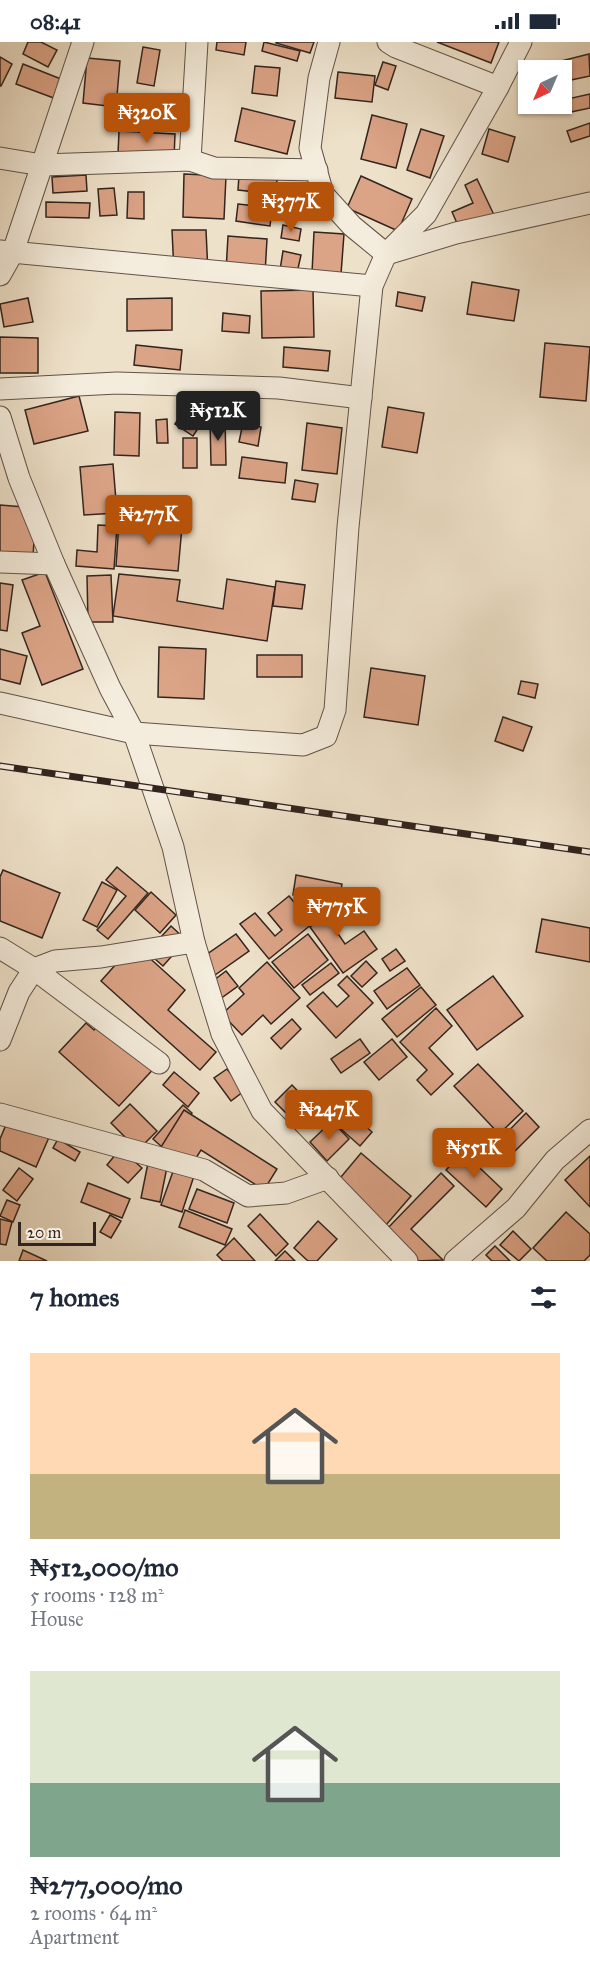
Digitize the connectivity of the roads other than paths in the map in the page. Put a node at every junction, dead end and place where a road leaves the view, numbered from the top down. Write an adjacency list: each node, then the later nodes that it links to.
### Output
1 (83, 42): 9 (street)
2 (197, 42): 8 (street)
3 (329, 42): 10 (street)
4 (388, 42): 6 (street)
5 (521, 42): 6 (street)
6 (498, 87): 13 (street)
7 (0, 158): 9 (street)
8 (190, 160): 9 (street); 10 (street)
9 (42, 165): 12 (street)
10 (317, 170): 13 (street)
11 (590, 203): 13 (street)
12 (6, 251): 14 (street); 15 (street)
13 (386, 254): 15 (street)
14 (0, 274)
15 (372, 286): 17 (street)
16 (0, 389): 17 (street)
17 (361, 398): 22 (street)
18 (0, 417): 20 (street)
19 (0, 562): 20 (street)
20 (54, 564): 22 (street)
21 (0, 703): 22 (street)
22 (134, 733): 23 (street)
23 (194, 942): 25 (street); 30 (street)
24 (0, 948): 25 (street)
25 (34, 969): 26 (street); 27 (street)
26 (0, 1040)
27 (159, 1063)
28 (0, 1114): 30 (street)
29 (590, 1130): 32 (street)
30 (328, 1178): 31 (street)
31 (407, 1261)
32 (455, 1261)

